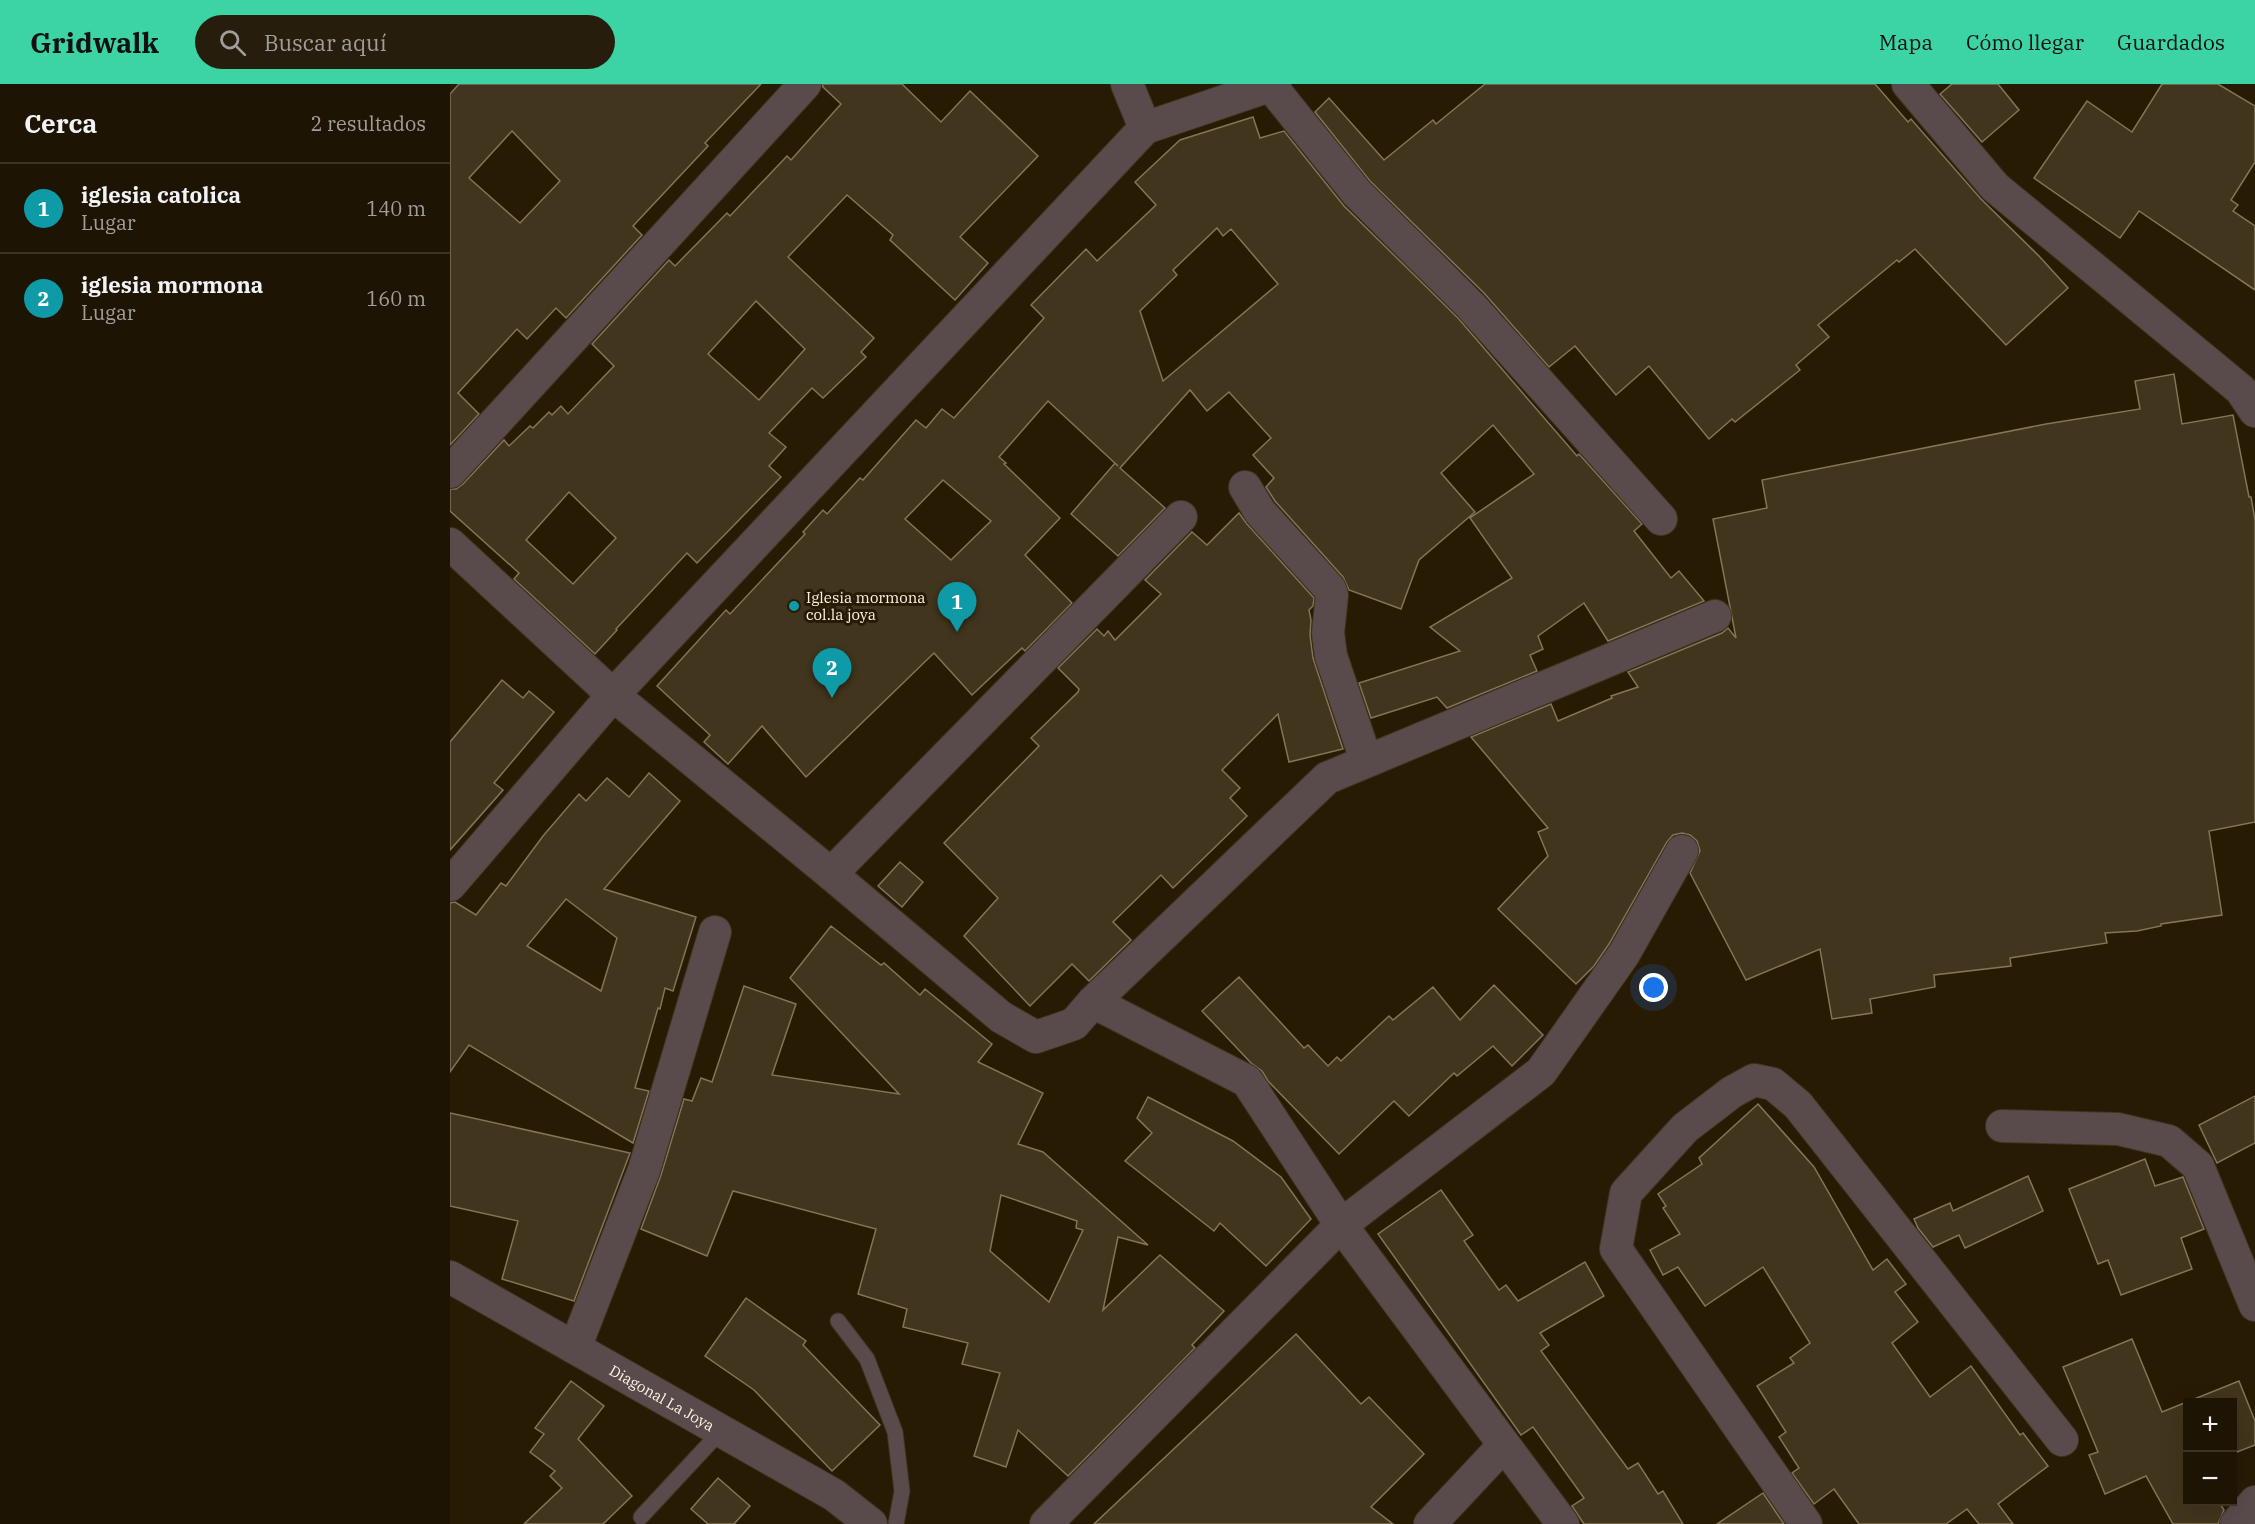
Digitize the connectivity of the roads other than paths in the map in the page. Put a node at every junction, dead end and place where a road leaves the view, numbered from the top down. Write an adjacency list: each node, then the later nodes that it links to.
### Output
1 (805, 84): 7 (street)
2 (1127, 84): 5 (street)
3 (1908, 84): 6 (street)
4 (1273, 85): 5 (street); 10 (street)
5 (1145, 128): 13 (street)
6 (2255, 411)
7 (450, 472)
8 (1245, 487): 14 (street)
9 (1181, 517): 16 (street)
10 (1661, 519)
11 (450, 544): 13 (street)
12 (1715, 616): 14 (street)
13 (613, 695): 16 (street); 17 (street)
14 (1366, 760): 19 (street)
15 (1682, 851): 21 (street)
16 (831, 874): 19 (street)
17 (450, 885)
18 (715, 932): 25 (street)
19 (1093, 1002): 21 (street)
20 (2002, 1126): 23 (street)
21 (1341, 1226): 28 (street); 33 (street)
22 (450, 1277): 25 (street, Diagonal La Joya)
23 (2255, 1305)
24 (838, 1321): 32 (lane)
25 (575, 1348): 26 (street, Diagonal La Joya)
26 (721, 1431): 30 (lane); 31 (street, Diagonal La Joya)
27 (2062, 1440): 36 (street)
28 (1504, 1444): 34 (street); 35 (street)
29 (2255, 1502): 37 (street)
30 (641, 1517)
31 (871, 1524)
32 (896, 1524)
33 (1046, 1524)
34 (1430, 1524)
35 (1563, 1524)
36 (1806, 1524)
37 (2236, 1524)

